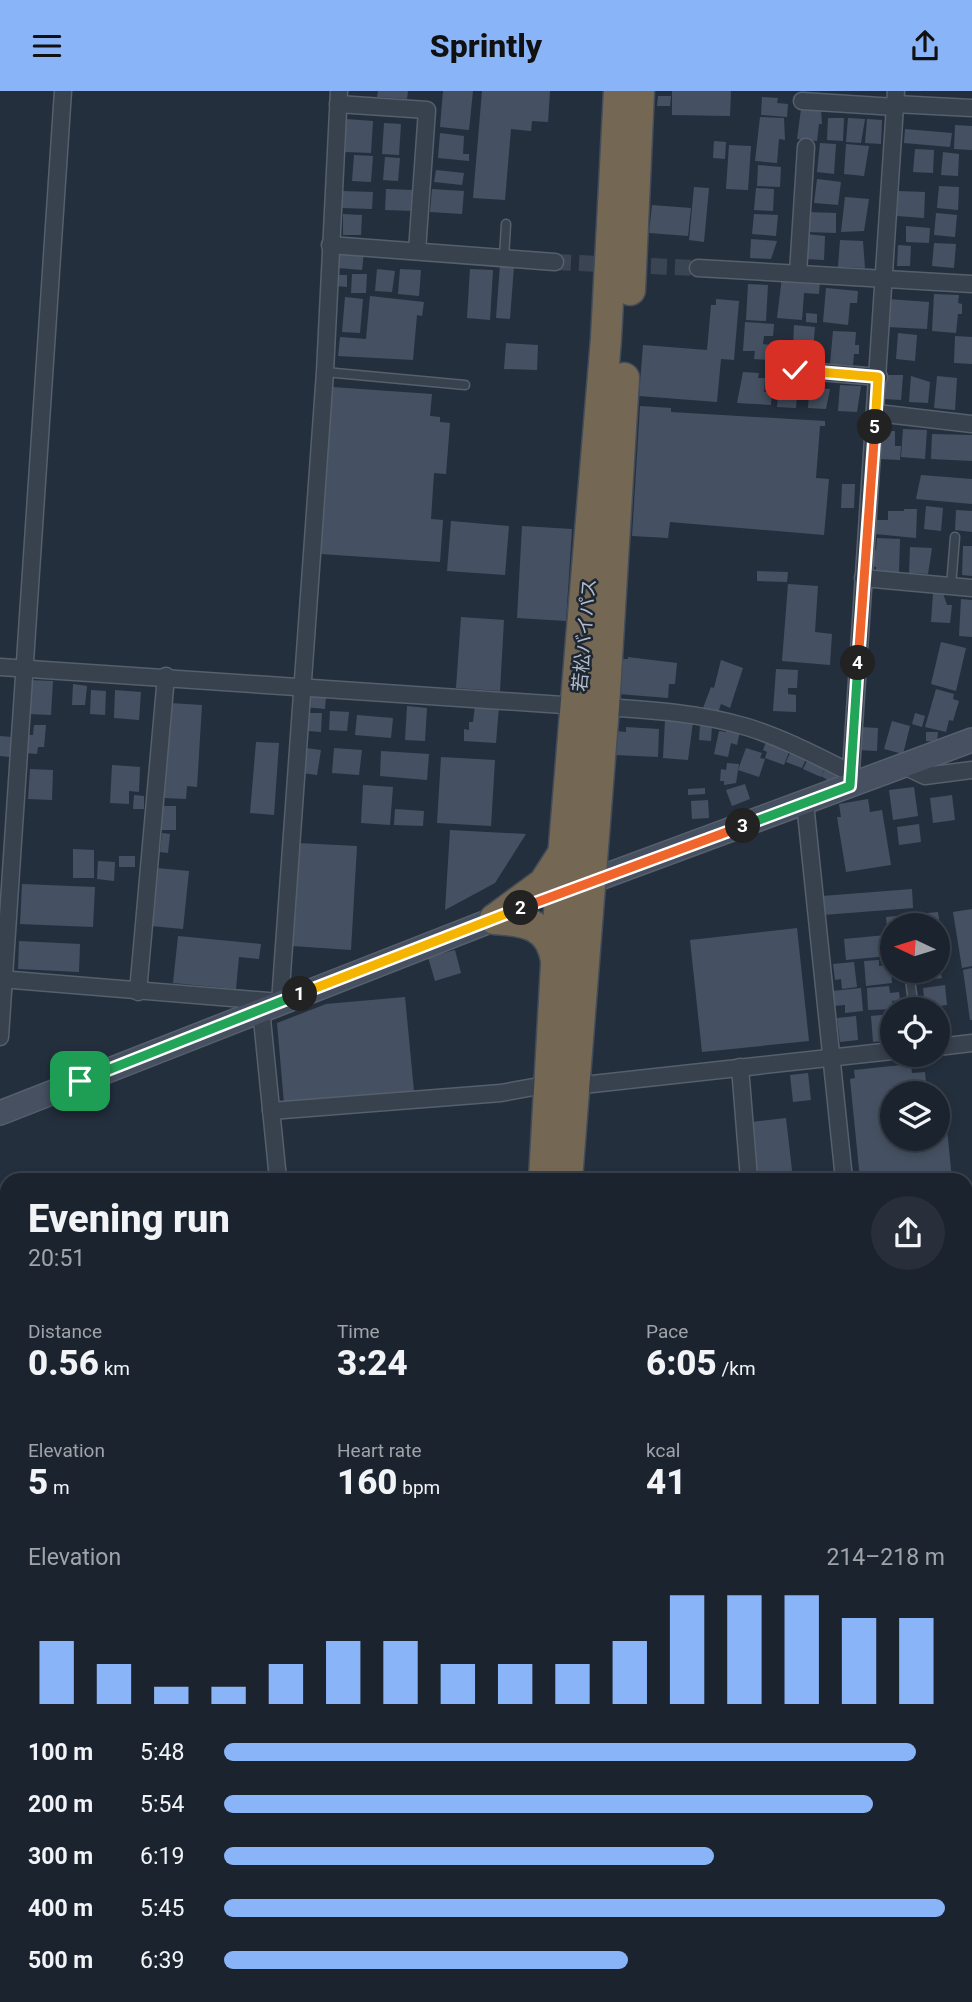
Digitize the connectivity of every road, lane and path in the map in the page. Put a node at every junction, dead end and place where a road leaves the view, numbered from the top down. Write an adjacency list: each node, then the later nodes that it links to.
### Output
1 (63, 91): 29 (street)
2 (619, 91): 32 (highway, 若松バイパス)
3 (639, 91): 32 (highway, 若松バイパス)
4 (338, 97): 10 (street); 11 (street)
5 (802, 101): 6 (street)
6 (895, 101): 7 (street); 16 (street)
7 (972, 108)
8 (806, 147): 15 (street)
9 (506, 224): 12 (lane)
10 (330, 245): 11 (street); 19 (street)
11 (417, 251): 12 (street)
12 (504, 258): 13 (street)
13 (555, 262)
14 (698, 268): 15 (street)
15 (799, 273): 16 (street)
16 (884, 277): 17 (street); 20 (street)
17 (972, 284)
18 (795, 370): 20 (street)
19 (325, 372): 21 (lane); 31 (street)
20 (878, 377): 22 (street)
21 (465, 385)
22 (877, 413): 23 (street); 25 (street)
23 (972, 424)
24 (955, 537): 26 (lane)
25 (863, 579): 26 (street); 36 (street)
26 (951, 586): 27 (street)
27 (972, 588)
28 (0, 667): 29 (street)
29 (27, 669): 30 (street); 43 (street)
30 (166, 676): 31 (street); 44 (street)
31 (304, 688): 32 (street); 45 (street)
32 (591, 706): 36 (street); 38 (highway, 若松バイパス); 39 (highway, 若松バイパス)
33 (972, 740): 34 (street)
34 (902, 765): 35 (street); 36 (street)
35 (972, 770)
36 (850, 779): 37 (street)
37 (806, 803): 39 (street); 50 (street)
38 (564, 848): 40 (highway, 若松バイパス); 41 (highway)
39 (588, 881): 40 (street); 52 (highway, 若松バイパス)
40 (560, 894): 41 (street); 42 (highway, 若松バイパス)
41 (495, 919): 42 (highway); 45 (street)
42 (556, 961): 52 (highway, 若松バイパス)
43 (2, 979): 44 (street); 46 (street)
44 (138, 992): 45 (street)
45 (271, 1005): 53 (street); 54 (street)
46 (0, 1037)
47 (972, 1043): 48 (street)
48 (950, 1046)
49 (880, 1052): 50 (street)
50 (831, 1056): 51 (street); 59 (street)
51 (740, 1067): 52 (street); 58 (street)
52 (562, 1085): 53 (street); 56 (highway, 若松バイパス); 57 (highway, 若松バイパス)
53 (271, 1111): 55 (street)
54 (0, 1113)
55 (277, 1173)
56 (545, 1173)
57 (567, 1173)
58 (749, 1173)
59 (843, 1173)

